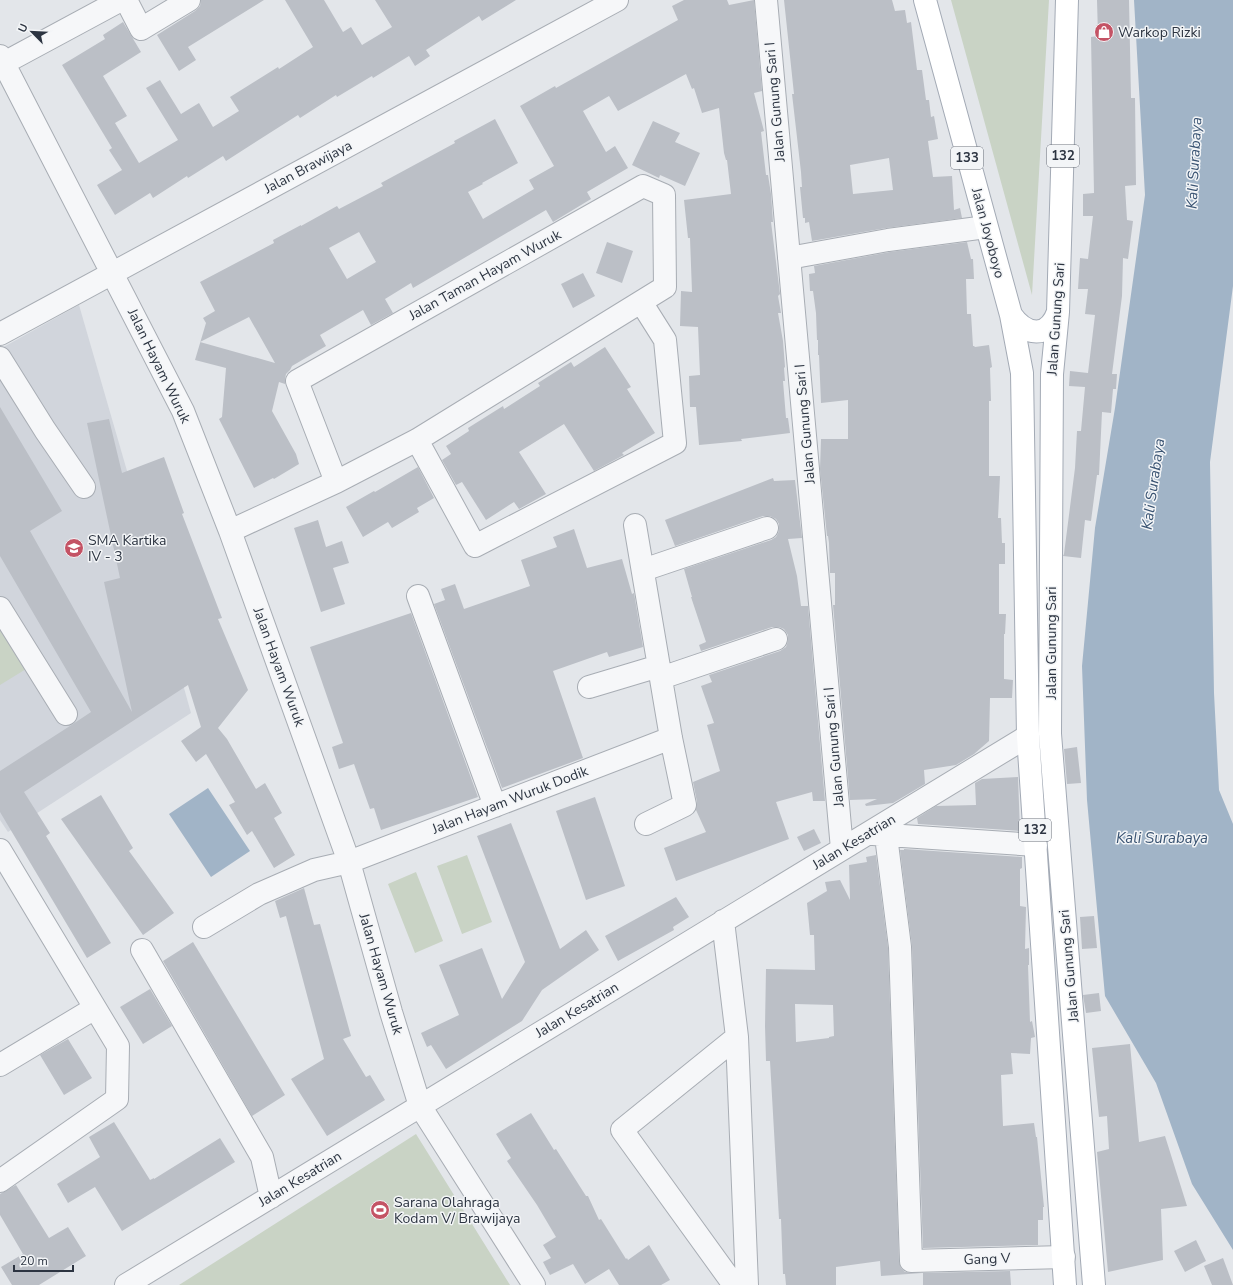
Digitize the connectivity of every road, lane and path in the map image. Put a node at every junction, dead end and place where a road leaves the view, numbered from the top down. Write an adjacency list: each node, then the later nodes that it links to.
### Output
1 (126, 0): 2 (street)
2 (188, 0)
3 (617, 0): 11 (street, Jalan Brawijaya)
4 (766, 0): 10 (street, Jalan Gunung Sari I)
5 (925, 0): 9 (main road, Jalan Joyoboyo / 133)
6 (1067, 0): 13 (main road, Jalan Gunung Sari / 132)
7 (109, 3): 8 (street)
8 (2, 59): 11 (street, Jalan Hayam Wuruk)
9 (986, 227): 10 (street); 14 (main road, Jalan Joyoboyo / 133)
10 (789, 258): 38 (street, Jalan Gunung Sari I)
11 (113, 273): 15 (street, Jalan Brawijaya); 24 (street, Jalan Hayam Wuruk)
12 (641, 302): 19 (street, Jalan Taman Hayam Wuruk); 19 (street); 20 (street, Jalan Taman Hayam Wuruk)
13 (1058, 312): 14 (main road); 18 (main road, Jalan Gunung Sari / 132)
14 (1011, 315): 17 (main road, Jalan Joyoboyo / 133)
15 (0, 334)
16 (0, 358): 21 (street)
17 (1022, 374): 18 (main road); 32 (main road, Jalan Gunung Sari / 132)
18 (1052, 374): 46 (main road, Jalan Gunung Sari / 132)
19 (417, 440): 20 (street, Jalan Taman Hayam Wuruk)
20 (336, 482): 24 (street, Jalan Taman Hayam Wuruk)
21 (84, 487)
22 (635, 525): 25 (street)
23 (767, 528): 25 (street)
24 (230, 532): 40 (street, Jalan Hayam Wuruk)
25 (643, 570): 29 (street)
26 (418, 596): 34 (street)
27 (0, 608): 31 (street)
28 (776, 639): 29 (street)
29 (660, 672): 30 (street); 33 (street)
30 (589, 688)
31 (66, 714)
32 (1028, 736): 36 (street, Jalan Kesatrian); 37 (main road, Jalan Gunung Sari / 132)
33 (671, 738): 34 (street, Jalan Hayam Wuruk Dodik); 35 (street)
34 (496, 806): 40 (street, Jalan Hayam Wuruk Dodik)
35 (646, 824)
36 (877, 835): 37 (street); 38 (street, Jalan Kesatrian); 52 (street, Gang V)
37 (1036, 845): 47 (main road, Jalan Gunung Sari / 132)
38 (842, 849): 41 (street, Jalan Kesatrian)
39 (0, 850): 44 (street)
40 (349, 862): 42 (street, Jalan Hayam Wuruk Dodik); 49 (street, Jalan Hayam Wuruk)
41 (723, 921): 45 (street); 49 (street, Jalan Kesatrian)
42 (204, 927)
43 (142, 950): 51 (street)
44 (95, 1008): 48 (street); 50 (street)
45 (737, 1037): 55 (street); 56 (street)
46 (1075, 1046): 47 (main road); 58 (main road, Jalan Gunung Sari / 132)
47 (1049, 1049): 52 (main road, Jalan Gunung Sari / 132)
48 (0, 1065)
49 (420, 1106): 51 (street, Jalan Kesatrian); 54 (street, Jalan Hayam Wuruk)
50 (0, 1181)
51 (271, 1197): 53 (street, Jalan Kesatrian)
52 (1064, 1257): 57 (main road, Jalan Gunung Sari / 132)
53 (126, 1285)
54 (534, 1285)
55 (734, 1285)
56 (747, 1285)
57 (1066, 1285)
58 (1094, 1285)

